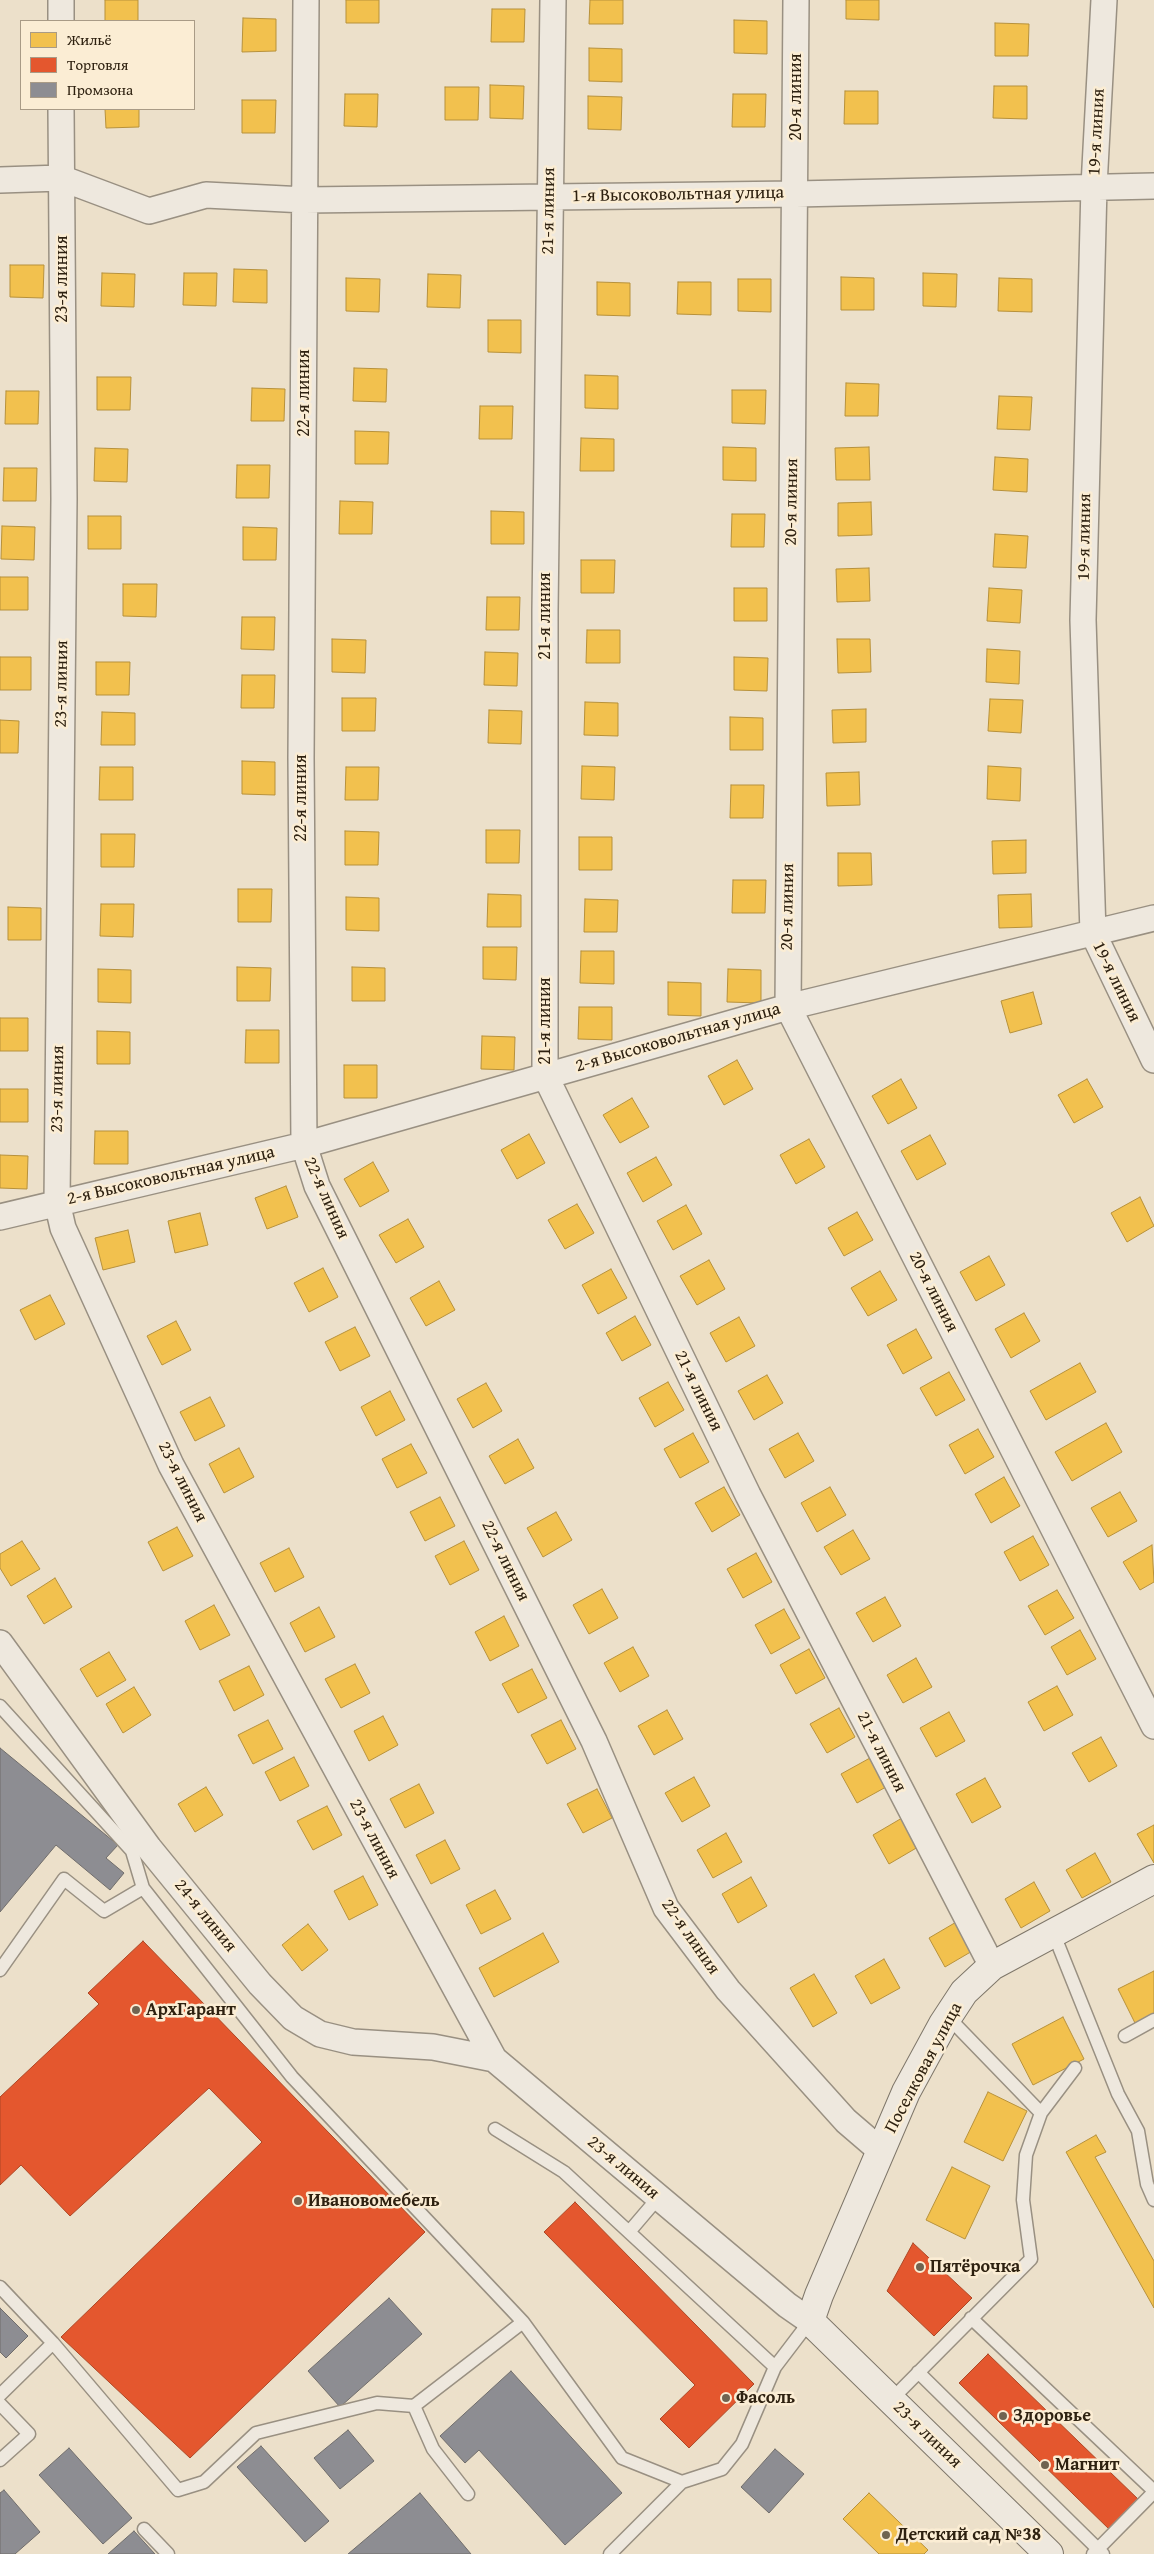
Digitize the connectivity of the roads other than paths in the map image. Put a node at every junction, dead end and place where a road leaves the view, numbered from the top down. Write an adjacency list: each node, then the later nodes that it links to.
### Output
1 (61, 0): 6 (street)
2 (306, 0): 14 (street, 22-я линия)
3 (552, 0): 13 (street, 21-я линия)
4 (796, 0): 12 (street, 20-я линия)
5 (1104, 0): 10 (street, 19-я линия)
6 (61, 20)
7 (61, 110): 8 (street, 23-я линия)
8 (61, 178): 9 (street, 1-я Высоковольтная улица); 14 (street, 1-я Высоковольтная улица); 21 (street, 23-я линия)
9 (0, 180)
10 (1094, 186): 11 (street, 1-я Высоковольтная улица); 12 (street, 1-я Высоковольтная улица); 16 (street, 19-я линия)
11 (1154, 186)
12 (796, 194): 13 (street, 1-я Высоковольтная улица); 17 (street, 20-я линия)
13 (550, 196): 14 (street, 1-я Высоковольтная улица); 19 (street, 21-я линия)
14 (305, 200): 20 (street, 22-я линия)
15 (1154, 918): 16 (street, 2-я Высоковольтная улица)
16 (1093, 933): 17 (street, 2-я Высоковольтная улица); 18 (street, 19-я линия)
17 (788, 1007): 19 (street, 2-я Высоковольтная улица); 25 (street, 20-я линия)
18 (1154, 1060)
19 (545, 1075): 20 (street, 2-я Высоковольтная улица); 29 (street, 21-я линия)
20 (304, 1145): 21 (street, 2-я Высоковольтная улица); 38 (street, 22-я линия)
21 (57, 1202): 22 (street, 2-я Высоковольтная улица); 34 (street, 23-я линия)
22 (0, 1217)
23 (0, 1643): 34 (street, 24-я линия)
24 (0, 1706): 27 (lane)
25 (1154, 1726)
26 (1153, 1882): 28 (street, Поселковая улица)
27 (143, 1888): 30 (lane); 45 (lane)
28 (1053, 1932): 29 (street, Поселковая улица); 40 (lane)
29 (992, 1966): 31 (street, Поселковая улица)
30 (0, 1970)
31 (948, 2017): 36 (lane); 38 (street, Поселковая улица)
32 (1154, 2020): 33 (lane)
33 (1125, 2036)
34 (494, 2059): 39 (street, 23-я линия)
35 (1075, 2068): 36 (lane)
36 (1041, 2113): 43 (lane)
37 (495, 2129): 41 (lane)
38 (881, 2151): 44 (street, Поселковая улица)
39 (658, 2198): 41 (lane); 44 (street, 23-я линия)
40 (1154, 2200)
41 (629, 2232): 47 (lane)
42 (0, 2287): 46 (lane)
43 (971, 2318): 48 (lane); 55 (lane)
44 (810, 2321): 47 (lane); 50 (street, 23-я линия)
45 (523, 2322): 52 (lane); 54 (lane)
46 (53, 2343): 49 (lane); 52 (lane)
47 (775, 2367): 54 (lane)
48 (918, 2372): 50 (lane); 58 (lane)
49 (0, 2395)
50 (891, 2400): 61 (street, 23-я линия)
51 (0, 2404): 53 (lane)
52 (414, 2406): 56 (lane)
53 (0, 2460)
54 (682, 2482): 60 (lane)
55 (1154, 2491): 58 (lane)
56 (468, 2494)
57 (144, 2529): 59 (lane)
58 (1098, 2552)
59 (168, 2554)
60 (610, 2554)
61 (1049, 2554)

